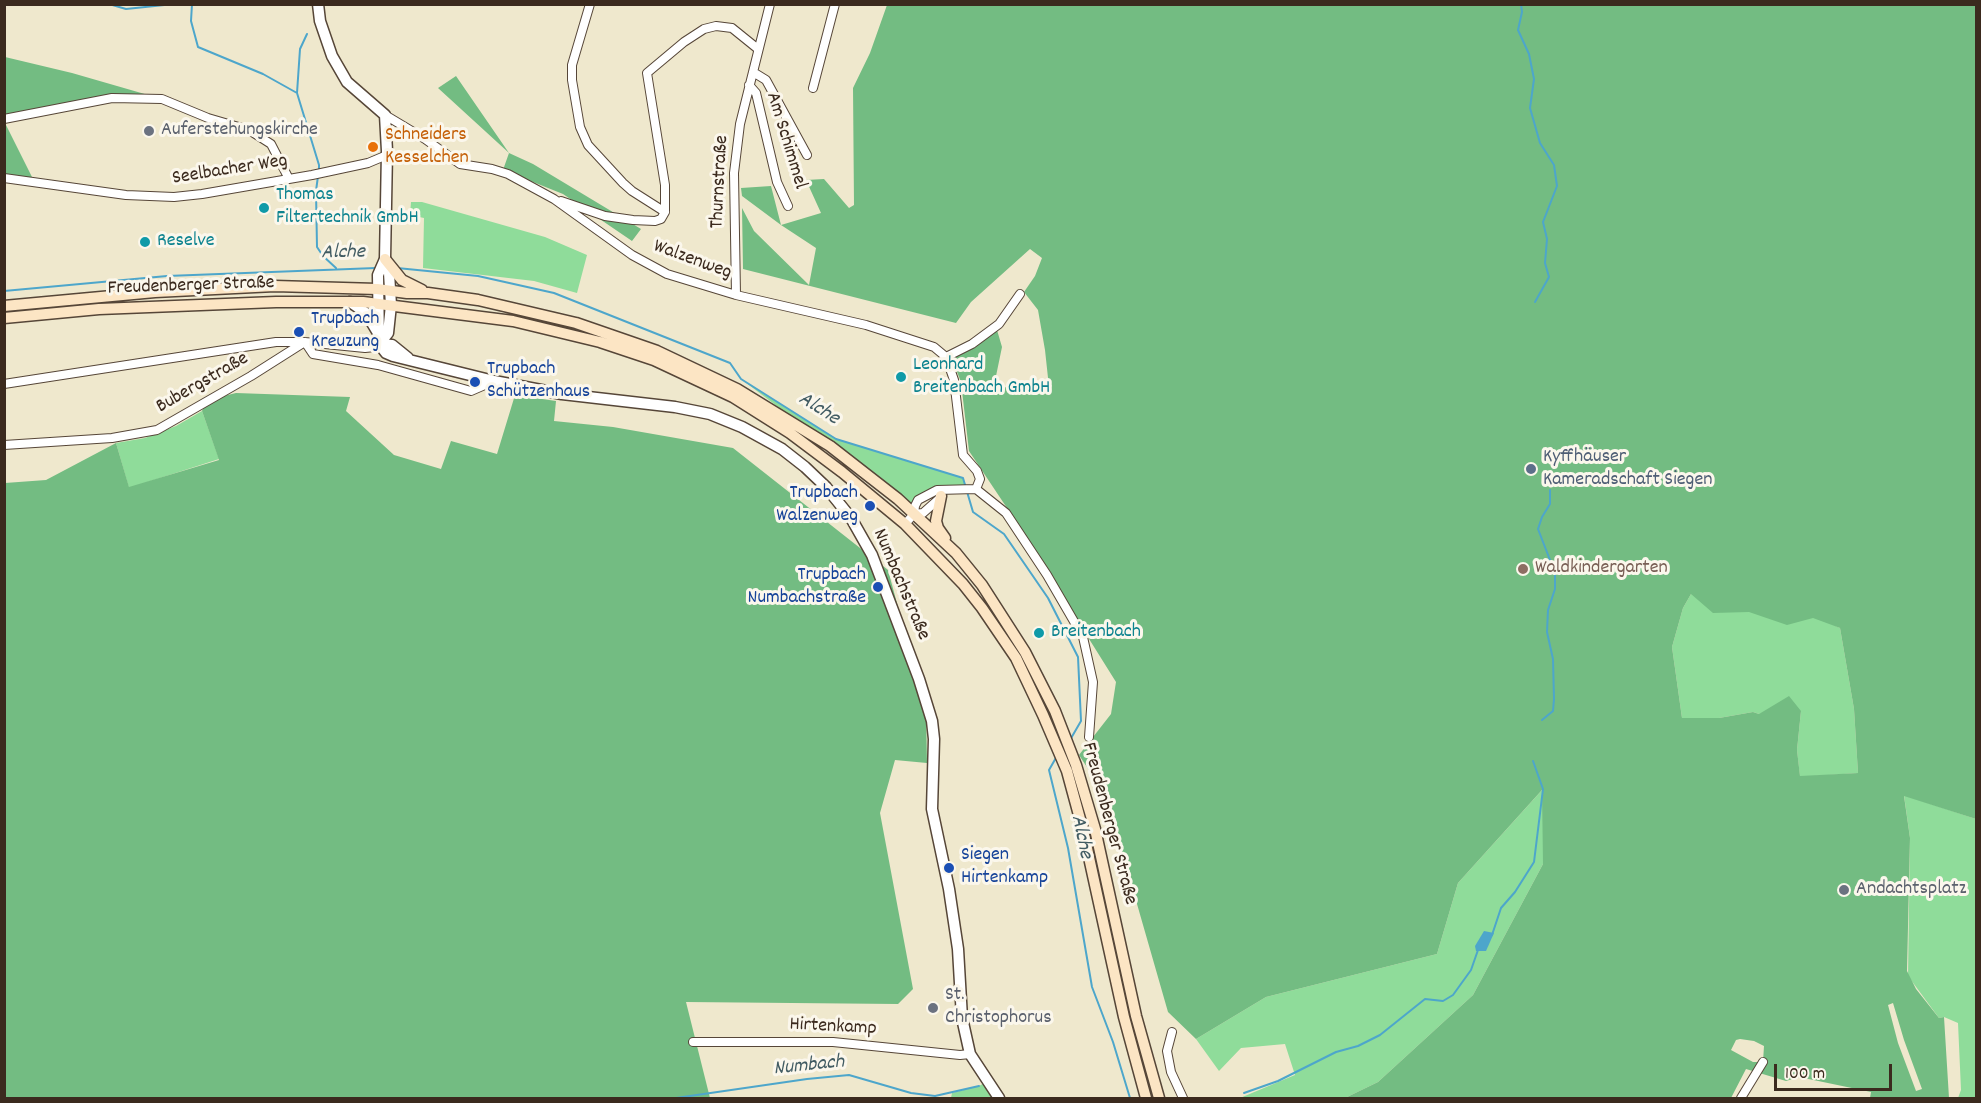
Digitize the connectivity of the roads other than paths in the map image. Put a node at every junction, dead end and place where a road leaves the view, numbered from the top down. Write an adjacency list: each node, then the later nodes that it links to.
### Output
1 (318, 4): 9 (street)
2 (590, 4): 17 (street)
3 (770, 4): 5 (street, Thurnstraße)
4 (835, 4): 8 (street)
5 (758, 49): 6 (street, Thurnstraße); 17 (street)
6 (753, 72): 7 (street, Thurnstraße); 12 (street)
7 (749, 85): 16 (street, Am Schimmel); 24 (street, Thurnstraße)
8 (813, 88)
9 (385, 116): 11 (street); 15 (street, Walzenweg)
10 (4, 119): 14 (street)
11 (387, 155): 14 (street, Seelbacher Weg); 18 (street)
12 (807, 155)
13 (4, 178): 14 (street, Seelbacher Weg)
14 (289, 179)
15 (554, 199): 17 (street); 24 (street, Walzenweg)
16 (788, 207)
17 (665, 212)
18 (385, 259): 19 (main road); 19 (street)
19 (387, 274): 20 (street); 21 (street); 22 (main road)
20 (378, 289): 21 (main road, Freudenberger Straße); 26 (street); 27 (main road, Freudenberger Straße)
21 (390, 290): 22 (main road, Freudenberger Straße); 26 (street)
22 (428, 293): 37 (main road, Freudenberger Straße)
23 (1020, 294): 31 (street)
24 (736, 295): 31 (street, Walzenweg)
25 (350, 302): 26 (main road, Freudenberger Straße); 28 (main road, Freudenberger Straße); 29 (street)
26 (385, 304): 29 (street); 38 (main road, Freudenberger Straße)
27 (4, 306)
28 (4, 318)
29 (379, 338): 30 (street); 32 (street, Numbachstraße)
30 (305, 342): 32 (street); 33 (street); 34 (street, Bubergstraße)
31 (946, 357): 35 (street)
32 (494, 381): 44 (street, Numbachstraße)
33 (4, 384)
34 (4, 445)
35 (976, 489): 36 (street); 40 (street)
36 (942, 494): 37 (street); 37 (street); 39 (main road)
37 (914, 514): 38 (street); 39 (main road, Freudenberger Straße)
38 (905, 524): 41 (main road, Freudenberger Straße)
39 (956, 553): 41 (main road, Freudenberger Straße)
40 (1089, 737)
41 (1063, 748): 47 (main road, Freudenberger Straße); 48 (main road, Freudenberger Straße)
42 (1173, 1032): 49 (street)
43 (693, 1042): 44 (street, Hirtenkamp)
44 (970, 1054): 46 (street, Numbachstraße)
45 (1763, 1062): 50 (street)
46 (999, 1098)
47 (1146, 1098)
48 (1159, 1098)
49 (1183, 1098)
50 (1741, 1098)

